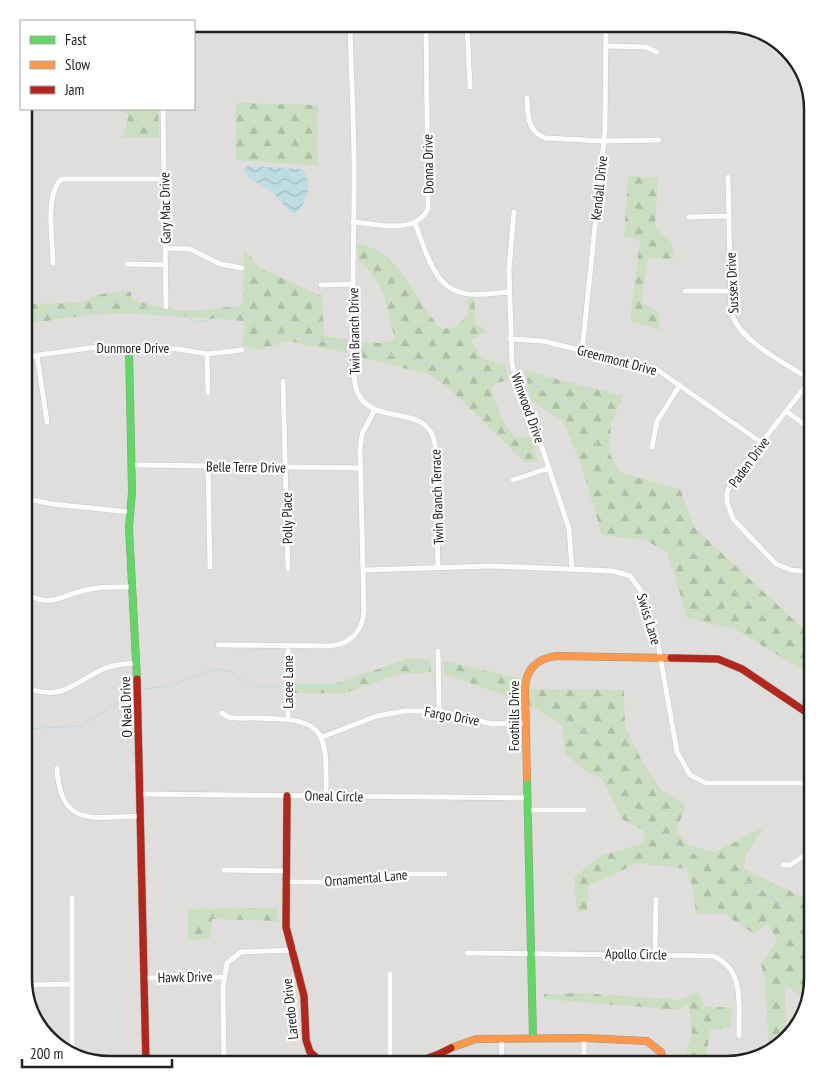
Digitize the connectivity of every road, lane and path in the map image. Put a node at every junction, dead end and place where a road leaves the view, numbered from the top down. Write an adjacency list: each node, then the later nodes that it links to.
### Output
1 (350, 33): 17 (street, Twin Branch Drive)
2 (426, 33): 18 (street, Donna Drive)
3 (467, 33): 7 (street)
4 (606, 33): 5 (street, Kendall Drive)
5 (606, 46): 6 (street); 11 (street, Kendall Drive)
6 (657, 52)
7 (470, 87)
8 (527, 98): 11 (street)
9 (163, 110): 13 (street, Gary Mac Drive)
10 (659, 140): 11 (street)
11 (604, 141): 33 (street, Kendall Drive)
12 (728, 177): 15 (street, Sussex Drive)
13 (165, 179): 19 (street, Gary Mac Drive); 20 (street)
14 (514, 212): 27 (street, Winwood Drive)
15 (729, 216): 16 (street); 26 (street, Sussex Drive)
16 (689, 217)
17 (353, 222): 18 (street); 24 (street, Twin Branch Drive)
18 (415, 223): 27 (street)
19 (166, 248): 22 (street, Gary Mac Drive); 23 (street)
20 (53, 263)
21 (127, 264): 22 (street)
22 (166, 264): 29 (street, Gary Mac Drive)
23 (242, 268)
24 (353, 284): 25 (street); 42 (street, Twin Branch Drive)
25 (321, 285)
26 (731, 291): 28 (street); 37 (street, Sussex Drive)
27 (509, 292): 30 (street, Winwood Drive)
28 (685, 292)
29 (166, 307)
30 (510, 339): 33 (street, Greenmont Drive); 52 (street, Winwood Drive)
31 (130, 348): 34 (street, Dunmore Drive); 35 (street, Dunmore Drive); 48 (street, O Neal Drive)
32 (242, 350): 34 (street, Dunmore Drive)
33 (582, 351): 39 (street, Greenmont Drive)
34 (207, 354): 41 (street)
35 (36, 355): 36 (street, Dunmore Drive); 44 (street)
36 (33, 356)
37 (804, 374)
38 (283, 381): 50 (street, Polly Place)
39 (680, 385): 46 (street, Greenmont Drive); 47 (street)
40 (804, 389): 43 (street, Paden Drive)
41 (208, 393)
42 (374, 410): 51 (street); 57 (street, Twin Branch Terrace)
43 (786, 412): 45 (street); 46 (street, Paden Drive)
44 (48, 422)
45 (804, 424)
46 (762, 442): 61 (street, Paden Drive)
47 (652, 447)
48 (132, 466): 49 (street, Belle Terre Drive); 55 (street, O Neal Drive)
49 (208, 466): 50 (street, Belle Terre Drive); 56 (street)
50 (285, 468): 51 (street, Belle Terre Drive); 58 (street, Polly Place)
51 (361, 468): 60 (street)
52 (549, 468): 53 (street); 59 (street, Winwood Drive)
53 (513, 480)
54 (33, 500): 55 (street)
55 (130, 512): 62 (street, O Neal Drive)
56 (210, 567)
57 (438, 568): 59 (street, Swiss Lane); 60 (street, Swiss Lane)
58 (288, 569)
59 (572, 569): 67 (street, Swiss Lane)
60 (363, 570): 65 (street)
61 (804, 572)
62 (130, 587): 63 (street); 68 (street, O Neal Drive)
63 (33, 598)
64 (218, 645): 65 (street)
65 (288, 646): 73 (street, Lacee Lane)
66 (438, 650): 71 (street)
67 (661, 657): 70 (street, Foothills Drive); 74 (street, Foothills Drive); 77 (street, Swiss Lane)
68 (137, 663): 69 (street); 78 (street, O Neal Drive)
69 (33, 690)
70 (804, 711)
71 (438, 712): 74 (street, Fargo Drive); 75 (street, Fargo Drive)
72 (222, 713): 73 (street)
73 (288, 718): 75 (street)
74 (526, 723): 81 (street, Foothills Drive)
75 (322, 737): 80 (street)
76 (57, 768): 84 (street)
77 (804, 783)
78 (141, 794): 79 (street, Oneal Circle); 84 (street, O Neal Drive)
79 (287, 796): 80 (street, Oneal Circle); 88 (street, Laredo Drive)
80 (326, 796): 81 (street, Oneal Circle)
81 (528, 798): 82 (street, Foothills Drive)
82 (528, 810): 83 (street); 95 (street, Foothills Drive)
83 (584, 810)
84 (141, 816): 99 (street, O Neal Drive)
85 (804, 855): 86 (street)
86 (783, 866)
87 (224, 870): 88 (street)
88 (286, 871): 90 (street, Laredo Drive)
89 (445, 874): 90 (street, Ornamental Lane)
90 (286, 882): 93 (street, Laredo Drive)
91 (72, 898): 100 (street)
92 (656, 899): 96 (street)
93 (294, 950): 98 (street); 109 (street, Laredo Drive)
94 (467, 953): 95 (street, Apollo Circle)
95 (531, 954): 96 (street, Apollo Circle); 104 (street, Foothills Drive)
96 (655, 954): 102 (street, Apollo Circle)
97 (390, 974): 110 (street)
98 (224, 977): 99 (street, Hawk Drive); 108 (street)
99 (146, 978): 107 (street, O Neal Drive)
100 (72, 984): 101 (street); 106 (street)
101 (33, 985)
102 (739, 1036)
103 (502, 1038): 104 (street, Laredo Drive); 111 (street, Laredo Drive); 112 (street)
104 (533, 1038): 105 (street, Laredo Drive)
105 (584, 1038): 113 (street); 114 (street, Laredo Drive)
106 (72, 1047)
107 (146, 1056)
108 (224, 1056)
109 (314, 1056)
110 (390, 1056)
111 (435, 1056)
112 (501, 1056)
113 (584, 1056)
114 (662, 1056)

